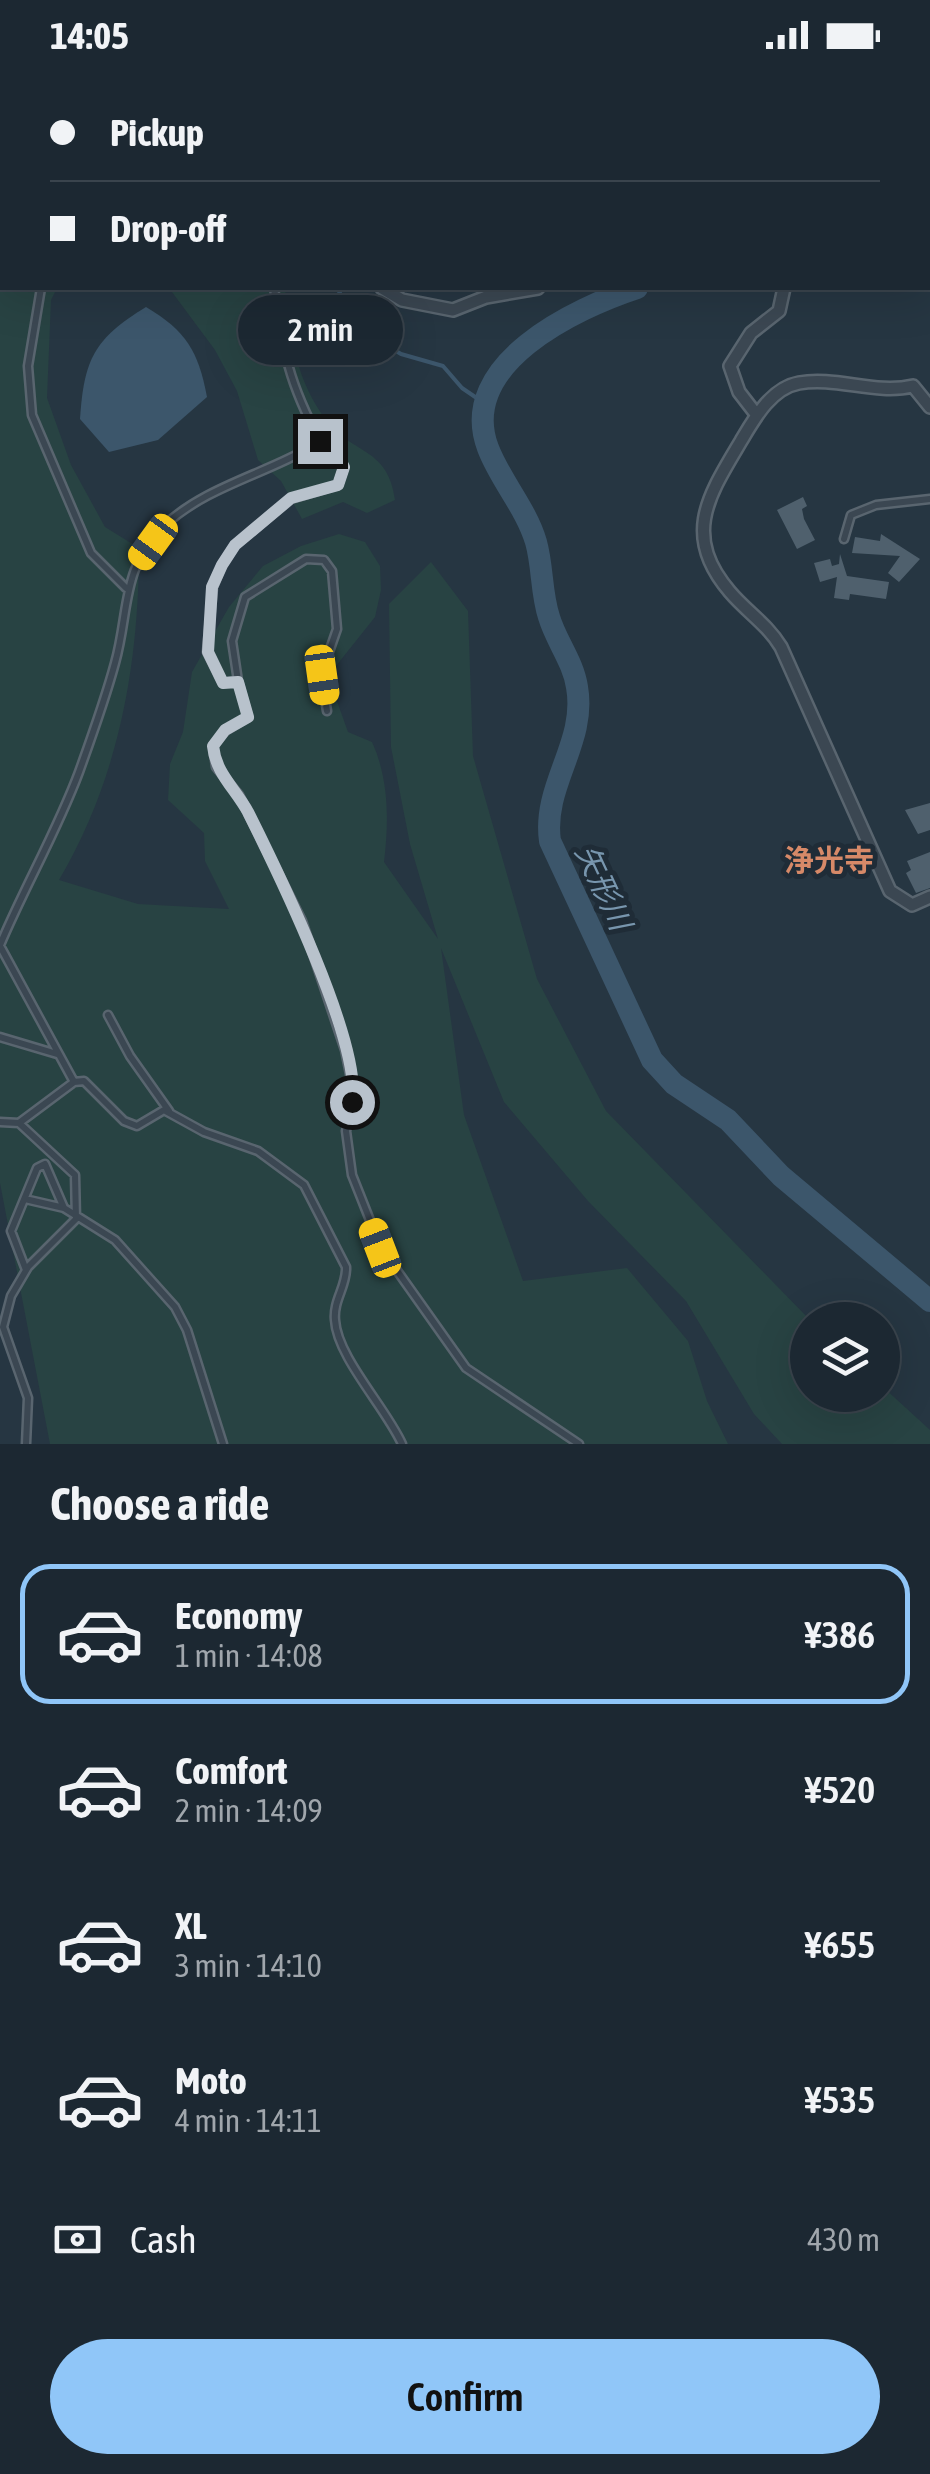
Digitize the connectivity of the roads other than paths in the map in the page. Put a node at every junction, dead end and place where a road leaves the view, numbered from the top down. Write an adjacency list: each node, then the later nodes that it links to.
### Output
1 (41, 290): 11 (lane)
2 (274, 290): 8 (lane)
3 (385, 290): 4 (street)
4 (526, 290)
5 (784, 290): 7 (street)
6 (930, 407): 7 (street)
7 (756, 414): 14 (street)
8 (320, 441): 11 (lane); 12 (lane)
9 (930, 499): 10 (lane)
10 (844, 540)
11 (126, 588): 15 (lane)
12 (238, 682): 13 (lane); 30 (lane)
13 (326, 711)
14 (930, 897)
15 (0, 945): 18 (lane)
16 (108, 1015): 20 (lane)
17 (0, 1036): 18 (lane)
18 (58, 1054): 19 (lane)
19 (74, 1082): 20 (lane); 22 (lane)
20 (169, 1112): 29 (lane)
21 (0, 1122): 22 (lane)
22 (19, 1122): 25 (lane)
23 (24, 1199): 24 (lane); 24 (lane); 26 (lane)
24 (64, 1208): 25 (lane)
25 (76, 1220): 26 (lane); 28 (lane)
26 (26, 1270): 27 (lane)
27 (26, 1444)
28 (222, 1444)
29 (402, 1444)
30 (579, 1444)

